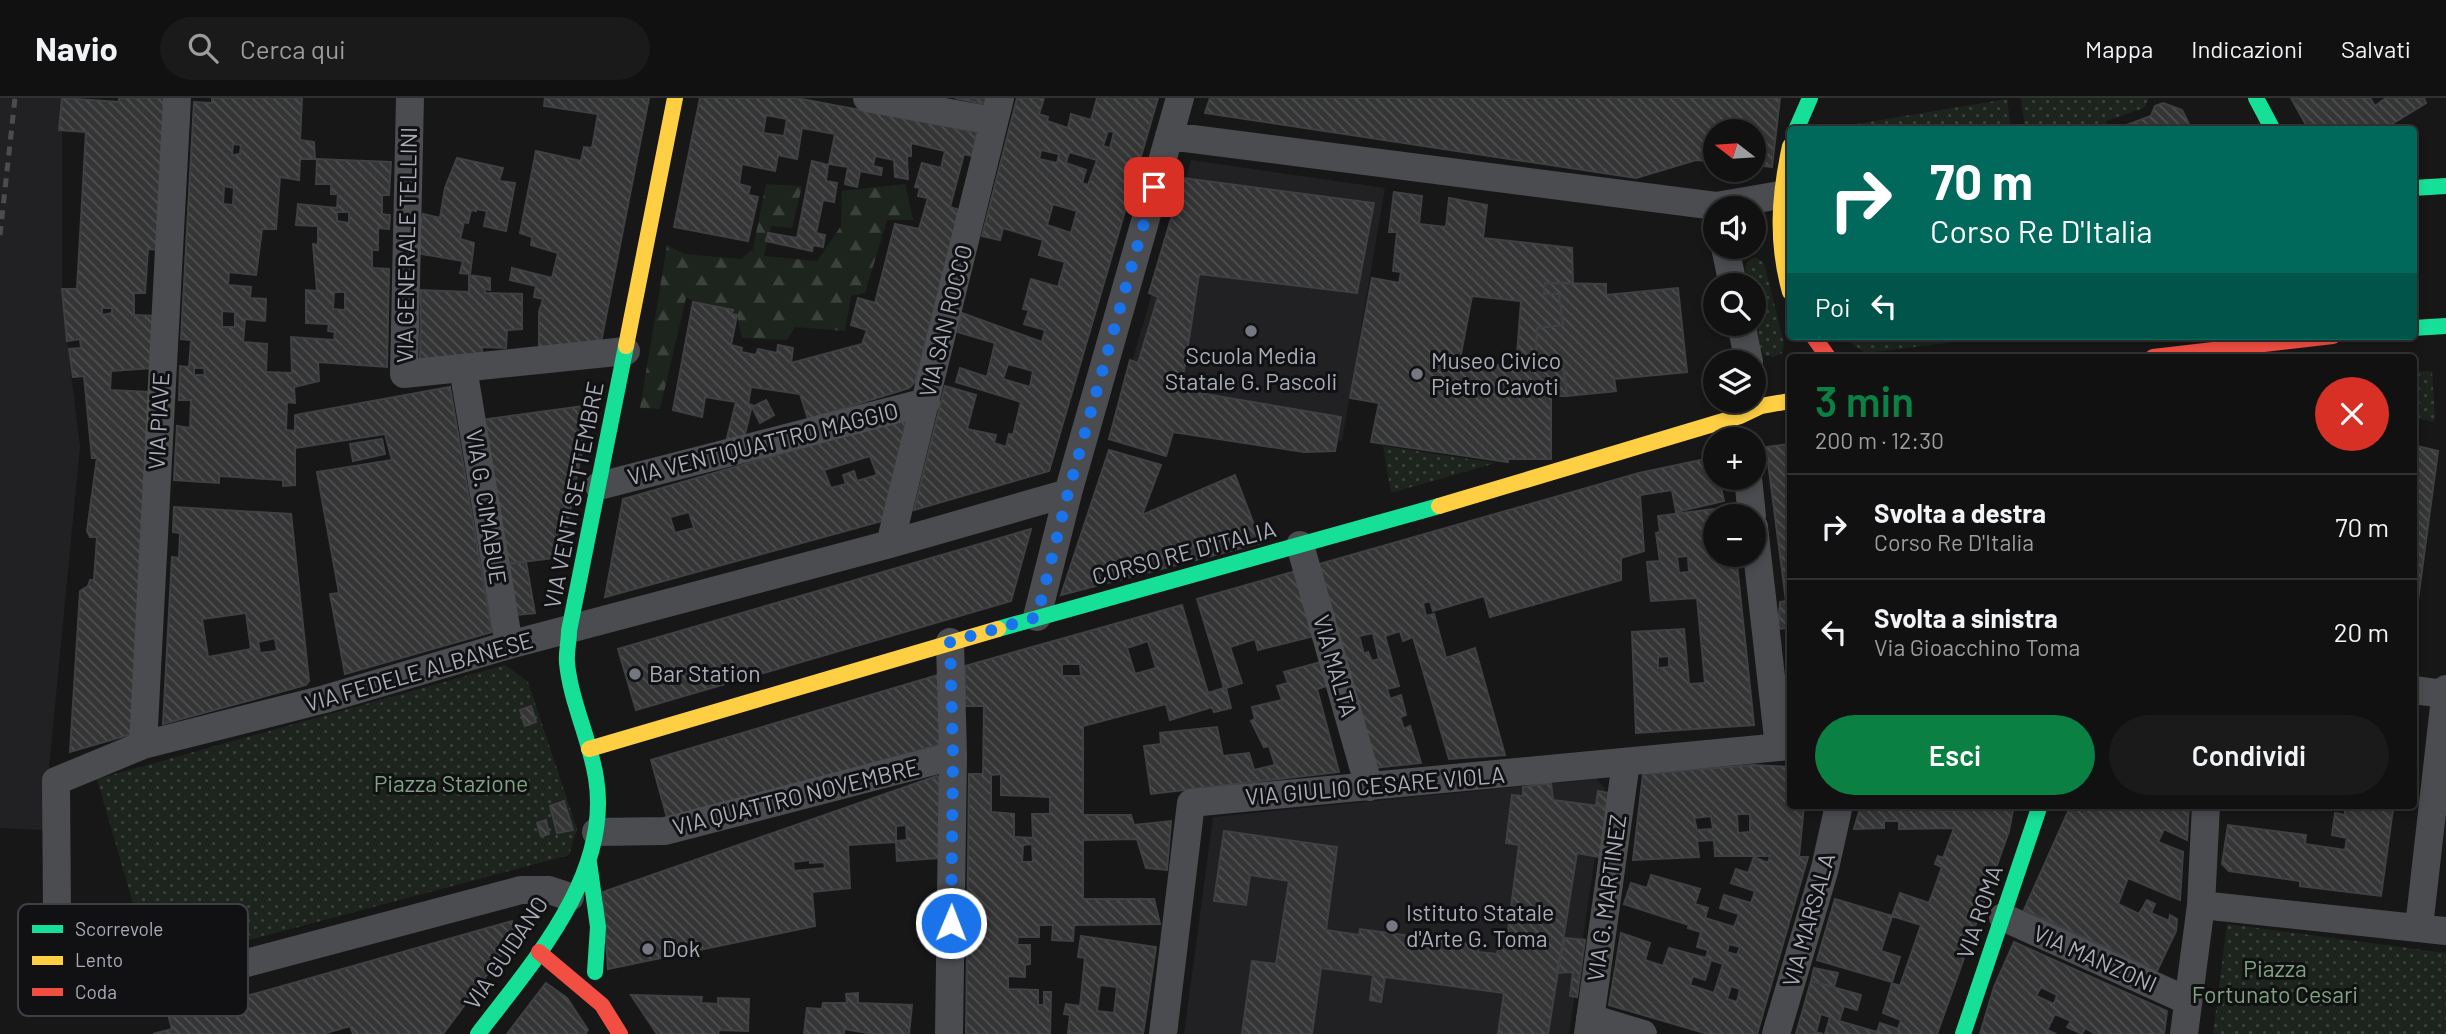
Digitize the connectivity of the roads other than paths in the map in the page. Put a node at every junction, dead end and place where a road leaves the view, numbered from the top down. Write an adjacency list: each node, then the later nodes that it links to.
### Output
1 (177, 98): 39 (street, VIA PIAVE)
2 (410, 98): 24 (street, VIA GENERALE TELLINI)
3 (675, 98): 22 (main road, VIA VENTI SETTEMBRE)
4 (867, 98): 8 (street)
5 (1180, 98): 11 (street)
6 (1810, 98): 9 (main road)
7 (2256, 98): 10 (main road)
8 (997, 110): 25 (street, VIA SAN ROCCO)
9 (1798, 126)
10 (2271, 126)
11 (1169, 136): 17 (street); 29 (street)
12 (1787, 161): 15 (main road)
13 (2446, 186): 14 (main road)
14 (2417, 188)
15 (1780, 195): 16 (street); 18 (main road)
16 (1766, 198)
17 (1703, 205)
18 (1787, 278)
19 (2446, 326): 20 (main road)
20 (2417, 328)
21 (2254, 340): 23 (main road)
22 (626, 351): 24 (street); 28 (main road, VIA VENTI SETTEMBRE)
23 (2171, 354)
24 (463, 368): 36 (street, VIA G. CIMABUE)
25 (926, 402): 28 (street, VIA VENTIQUATTRO MAGGIO); 30 (street, VIA SAN ROCCO)
26 (1787, 402): 27 (main road, CORSO RE D'ITALIA)
27 (1748, 420): 31 (main road, CORSO RE D'ITALIA)
28 (599, 485): 34 (main road, VIA VENTI SETTEMBRE)
29 (1068, 493): 30 (street, VIA FEDELE ALBANESE); 33 (street)
30 (890, 544): 34 (street, VIA FEDELE ALBANESE)
31 (1300, 545): 33 (main road, CORSO RE D'ITALIA); 44 (street, VIA MALTA)
32 (1760, 567): 40 (street)
33 (1037, 617): 35 (main road, CORSO RE D'ITALIA)
34 (569, 631): 36 (street, VIA FEDELE ALBANESE); 41 (main road, VIA VENTI SETTEMBRE)
35 (950, 642): 41 (main road, CORSO RE D'ITALIA); 42 (street)
36 (509, 645): 39 (street, VIA FEDELE ALBANESE)
37 (2417, 690): 38 (street)
38 (2446, 692): 54 (street)
39 (143, 745): 51 (street, VIA FEDELE ALBANESE)
40 (1785, 746): 43 (street, VIA GIULIO CESARE VIOLA)
41 (589, 749): 48 (main road, VIA VENTI SETTEMBRE)
42 (953, 756): 48 (street, VIA QUATTRO NOVEMBRE); 64 (street)
43 (1626, 762): 44 (street, VIA GIULIO CESARE VIOLA); 61 (street, VIA G. MARTINEZ)
44 (1369, 787): 65 (street, VIA GIULIO CESARE VIOLA)
45 (1838, 809): 67 (street, VIA MARSALA)
46 (2039, 809): 53 (main road, VIA ROMA)
47 (2206, 809): 52 (street)
48 (596, 832): 49 (main road, VIA VENTI SETTEMBRE)
49 (589, 862): 50 (main road, VIA VENTI SETTEMBRE); 58 (main road)
50 (570, 897): 55 (main road, VIA GUIDANO); 57 (street, VIA FEDELE ALBANESE)
51 (57, 904)
52 (2200, 905): 54 (street); 59 (street)
53 (2003, 917): 59 (street, VIA MANZONI); 68 (main road, VIA ROMA)
54 (2433, 929)
55 (569, 932): 56 (main road, VIA GUIDANO); 58 (main road)
56 (539, 952): 60 (main road); 62 (main road, VIA GUIDANO)
57 (248, 963)
58 (595, 972): 60 (main road)
59 (2188, 1001): 69 (street)
60 (602, 1005): 63 (main road)
61 (1589, 1026): 66 (street)
62 (478, 1034)
63 (620, 1034)
64 (949, 1034)
65 (1163, 1034)
66 (1643, 1034)
67 (1776, 1034)
68 (1963, 1034)
69 (2184, 1034)

